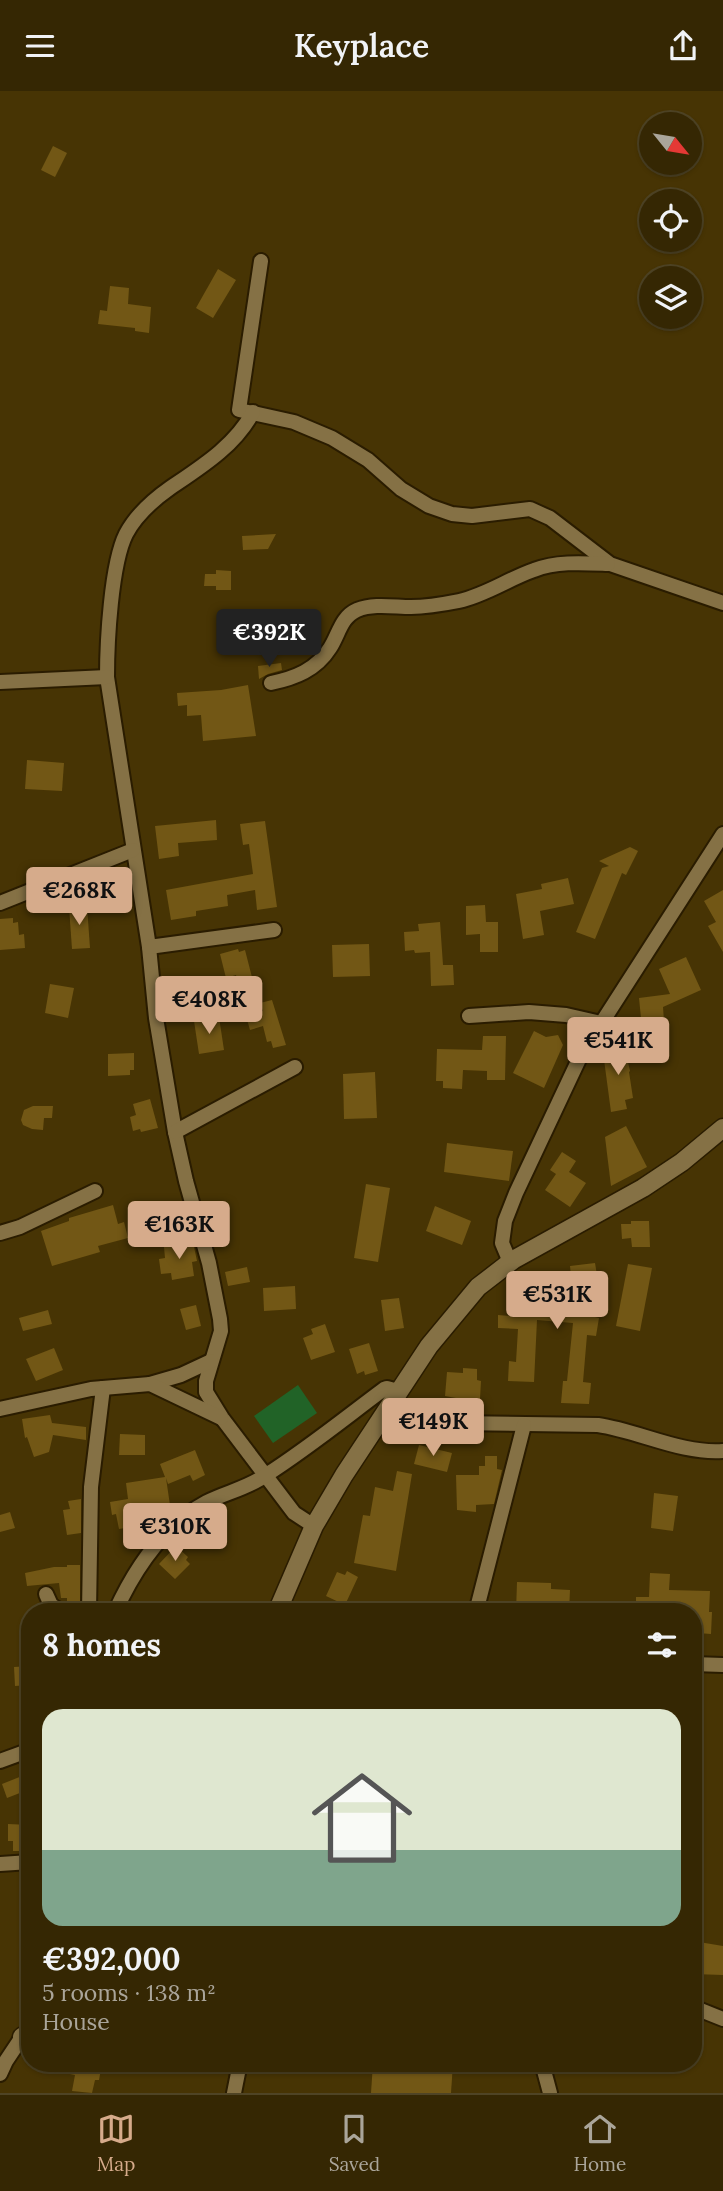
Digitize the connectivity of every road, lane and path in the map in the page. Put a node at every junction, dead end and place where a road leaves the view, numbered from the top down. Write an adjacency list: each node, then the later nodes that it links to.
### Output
1 (261, 261): 2 (street)
2 (253, 412): 3 (street); 5 (street)
3 (610, 564): 4 (street); 7 (street)
4 (723, 603)
5 (107, 677): 6 (street); 9 (street)
6 (0, 682)
7 (271, 683)
8 (723, 834): 14 (street)
9 (133, 850): 10 (street); 12 (street)
10 (0, 903)
11 (274, 930): 12 (street)
12 (149, 947): 17 (street)
13 (469, 1016): 14 (street)
14 (601, 1023): 20 (street)
15 (295, 1067): 17 (street)
16 (723, 1128): 20 (street)
17 (175, 1132): 21 (street)
18 (95, 1191): 19 (street)
19 (0, 1233)
20 (510, 1262): 24 (street)
21 (212, 1361): 22 (street); 26 (street)
22 (150, 1384): 23 (street); 26 (street)
23 (103, 1388): 25 (street); 34 (street)
24 (398, 1391): 27 (street); 30 (street)
25 (0, 1409)
26 (222, 1418): 30 (street)
27 (379, 1422): 28 (street); 31 (street)
28 (524, 1425): 29 (street); 37 (street)
29 (723, 1451)
30 (266, 1475): 31 (street); 35 (street)
31 (314, 1527): 36 (street)
32 (46, 1594): 33 (street)
33 (50, 1603)
34 (89, 1603)
35 (120, 1603)
36 (282, 1603)
37 (478, 1603)
38 (702, 1664): 39 (street)
39 (723, 1665)
40 (21, 1753): 41 (street)
41 (0, 1761)
42 (21, 1863): 43 (street)
43 (0, 1864)
44 (702, 2011): 45 (street)
45 (723, 2019)
46 (21, 2038): 48 (street)
47 (21, 2042): 51 (street)
48 (0, 2049)
49 (238, 2072): 52 (street)
50 (544, 2072): 53 (street)
51 (0, 2074)
52 (234, 2093)
53 (550, 2093)

